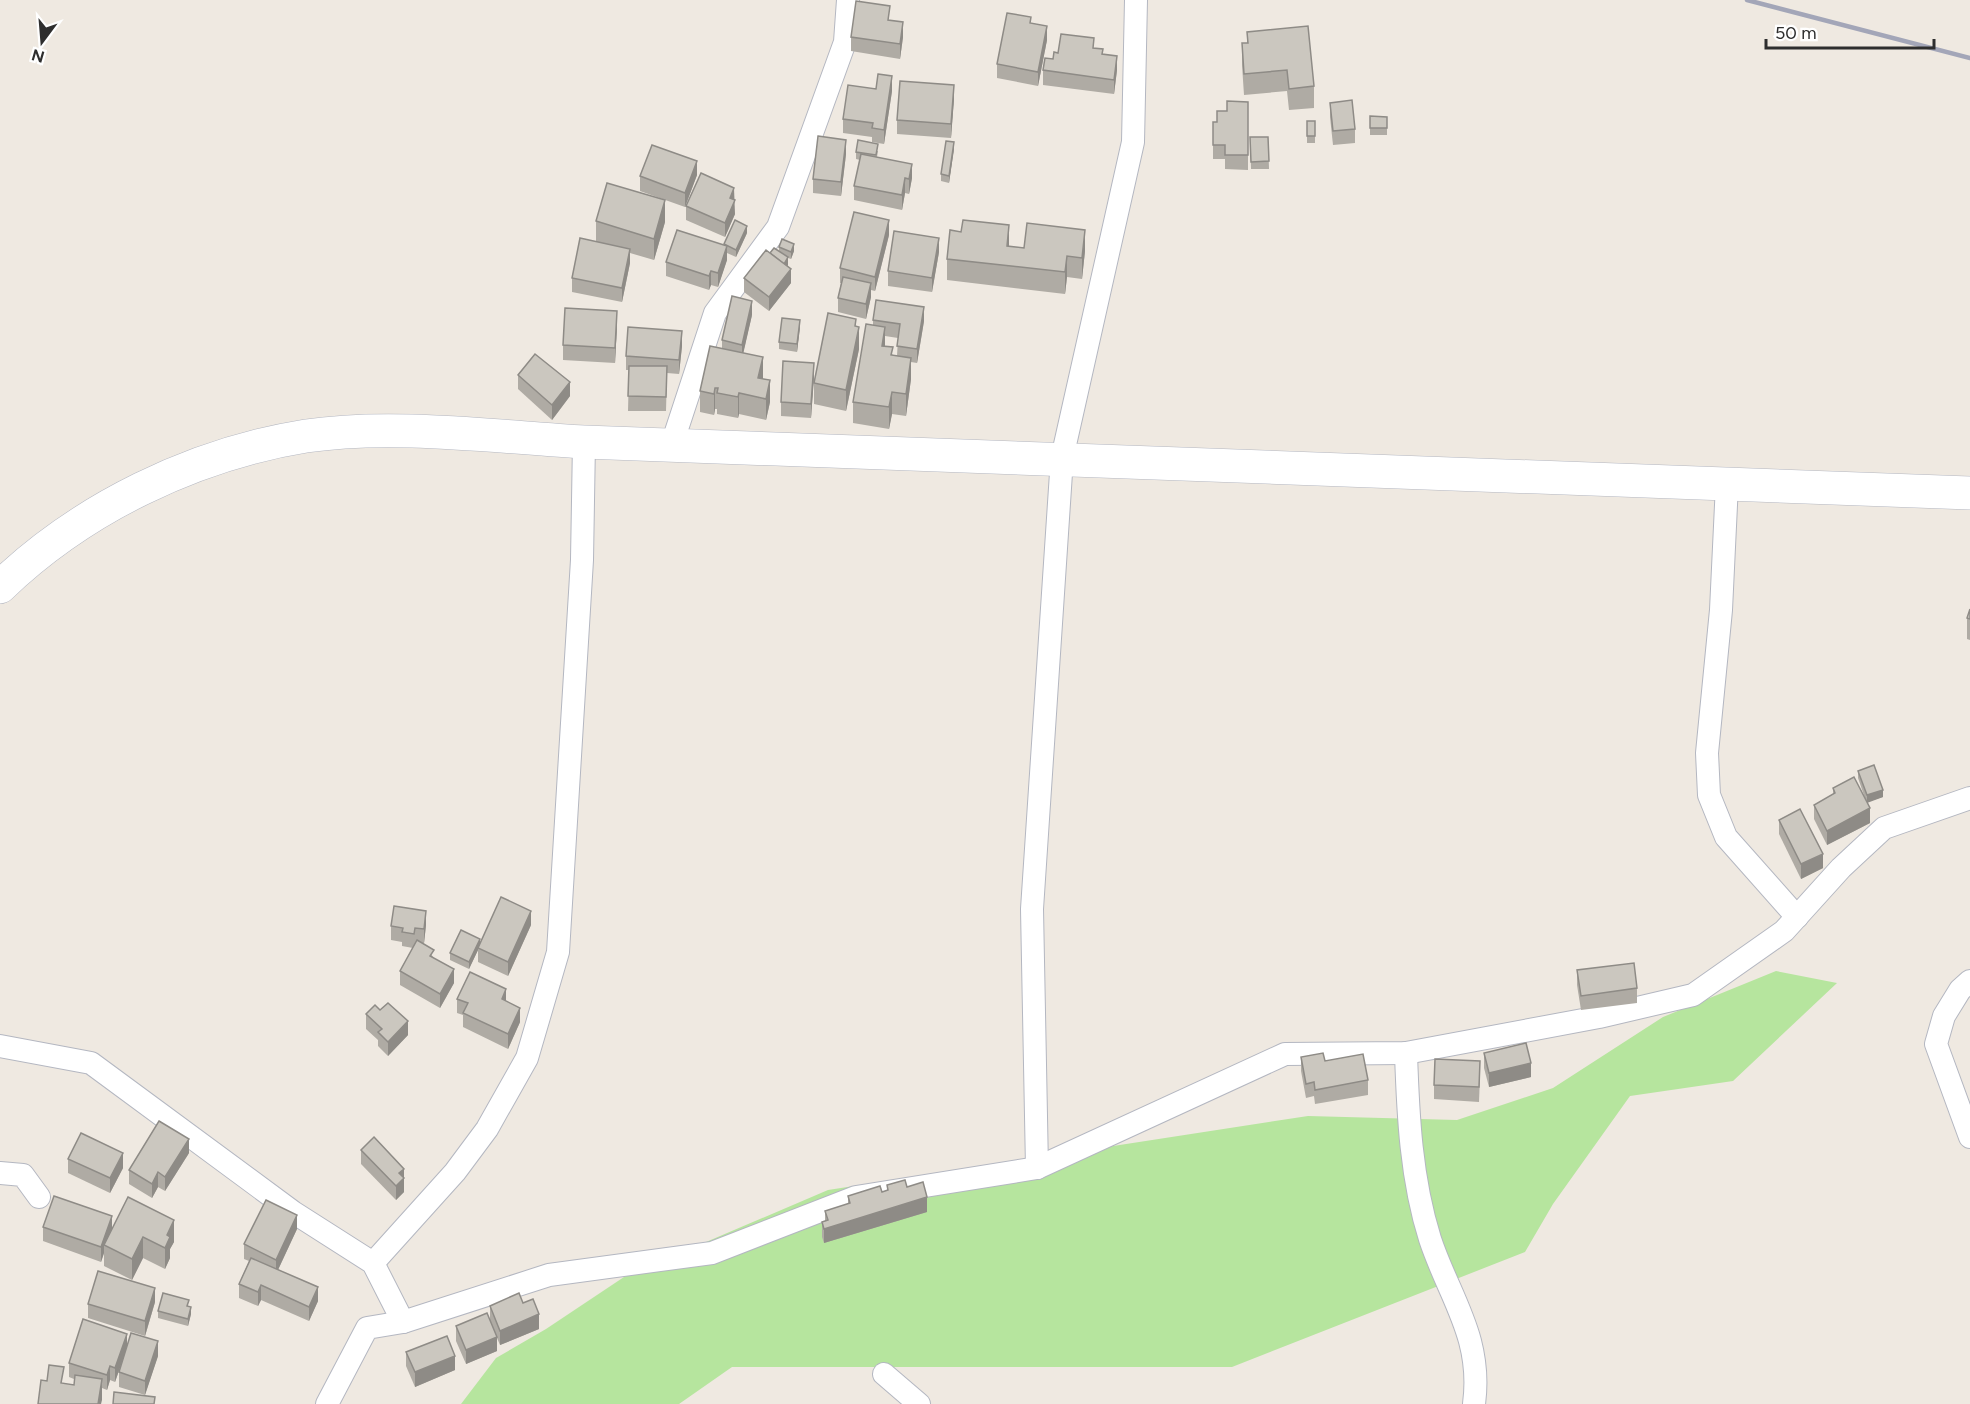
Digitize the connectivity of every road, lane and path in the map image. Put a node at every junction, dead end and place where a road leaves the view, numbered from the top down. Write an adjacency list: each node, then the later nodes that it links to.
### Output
1 (848, 0): 4 (street)
2 (1136, 0): 5 (street)
3 (584, 442): 4 (street); 8 (street); 18 (street)
4 (672, 444): 5 (street)
5 (1062, 458): 6 (street); 15 (street)
6 (1726, 484): 7 (street); 10 (street)
7 (1970, 493)
8 (0, 587)
9 (1970, 798): 10 (street)
10 (1797, 917): 13 (street)
11 (1970, 981): 14 (street)
12 (0, 1046): 18 (street)
13 (1406, 1053): 15 (street); 23 (street)
14 (1970, 1137)
15 (1037, 1168): 19 (street)
16 (0, 1173): 17 (street)
17 (39, 1197)
18 (373, 1263): 19 (street)
19 (403, 1322): 21 (street)
20 (884, 1374): 22 (street)
21 (327, 1404)
22 (919, 1404)
23 (1474, 1404)

